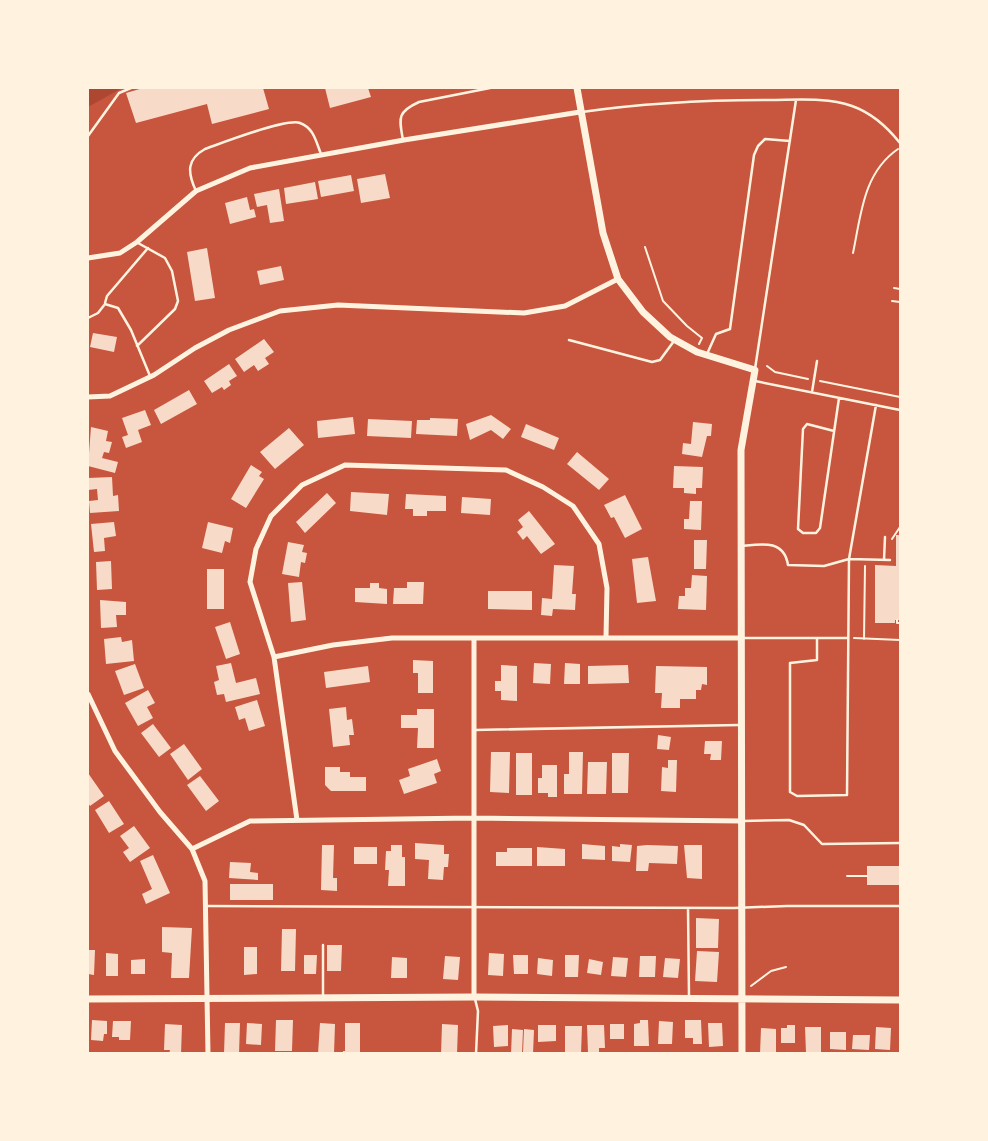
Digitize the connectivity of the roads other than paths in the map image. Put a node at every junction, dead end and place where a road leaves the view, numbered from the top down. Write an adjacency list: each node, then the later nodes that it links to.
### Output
1 (130, 88): 6 (lane)
2 (490, 88): 7 (lane)
3 (577, 88): 5 (street)
4 (796, 100): 5 (lane); 8 (lane); 9 (lane)
5 (580, 112): 7 (street); 15 (street)
6 (88, 136)
7 (404, 140): 10 (street)
8 (790, 141): 21 (lane); 23 (lane)
9 (900, 143)
10 (321, 154): 11 (street); 11 (lane)
11 (196, 191): 12 (street)
12 (137, 242): 13 (lane); 14 (street)
13 (148, 248): 16 (lane); 20 (lane)
14 (88, 258)
15 (618, 280): 19 (street); 24 (street)
16 (105, 304): 17 (lane); 20 (lane)
17 (88, 318)
18 (569, 340): 19 (lane)
19 (675, 340): 21 (street)
20 (138, 346): 24 (lane)
21 (706, 355): 23 (street)
22 (817, 360): 26 (lane)
23 (755, 370): 25 (street)
24 (150, 376): 27 (street)
25 (753, 381): 26 (lane); 33 (street)
26 (812, 392): 28 (lane)
27 (88, 397)
28 (839, 398): 29 (lane); 31 (lane)
29 (876, 405): 30 (lane); 34 (lane)
30 (900, 410)
31 (834, 431): 31 (lane)
32 (885, 538): 35 (lane)
33 (741, 546): 34 (lane); 38 (street)
34 (849, 559): 35 (lane); 40 (lane)
35 (884, 560): 36 (lane)
36 (890, 560)
37 (606, 637): 38 (street); 41 (street); 42 (street)
38 (740, 638): 39 (lane); 44 (street)
39 (817, 638): 40 (lane); 40 (lane)
40 (847, 638)
41 (474, 639): 42 (street); 45 (street)
42 (274, 657): 47 (street)
43 (88, 694): 50 (street)
44 (741, 725): 45 (lane); 48 (street)
45 (474, 730): 46 (street)
46 (473, 818): 47 (street); 48 (street); 53 (street)
47 (297, 820): 50 (street)
48 (742, 821): 49 (lane); 55 (street)
49 (900, 843)
50 (192, 849): 51 (street)
51 (207, 906): 53 (lane); 62 (street)
52 (900, 906): 55 (lane)
53 (475, 908): 54 (lane); 57 (street)
54 (688, 908): 55 (lane); 59 (lane)
55 (742, 908): 60 (street)
56 (323, 945): 58 (lane)
57 (474, 997): 58 (street); 59 (street); 65 (lane)
58 (323, 998): 62 (street)
59 (689, 998): 60 (street)
60 (742, 998): 63 (street); 66 (street)
61 (88, 999): 62 (street)
62 (208, 999): 64 (street)
63 (900, 1000)
64 (208, 1054)
65 (476, 1054)
66 (742, 1054)

